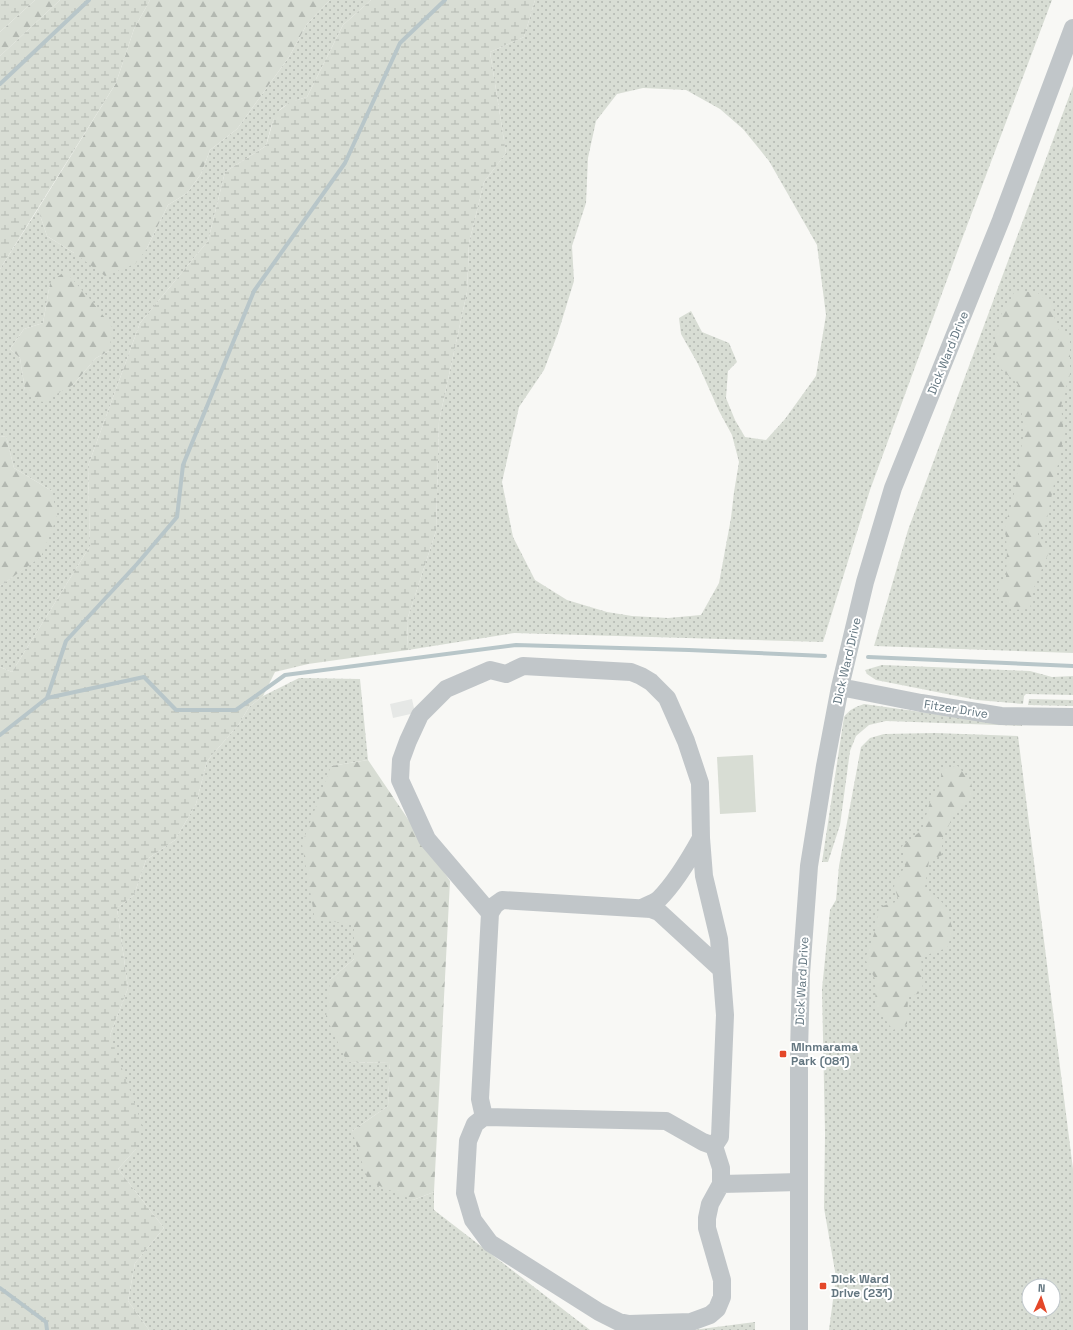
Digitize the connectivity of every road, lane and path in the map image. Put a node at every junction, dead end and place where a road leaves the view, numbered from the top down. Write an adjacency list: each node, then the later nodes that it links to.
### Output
1 (1073, 28): 2 (street, Dick Ward Drive)
2 (840, 686): 3 (street, Fitzer Drive); 10 (street, Dick Ward Drive)
3 (1073, 716)
4 (701, 838): 5 (street); 6 (street); 7 (street)
5 (642, 908): 6 (street); 7 (street)
6 (490, 913): 8 (street)
7 (721, 969): 9 (street)
8 (484, 1117): 9 (street); 11 (street)
9 (714, 1146): 11 (street)
10 (799, 1182): 11 (street); 12 (street, Dick Ward Drive)
11 (721, 1184)
12 (799, 1330)

